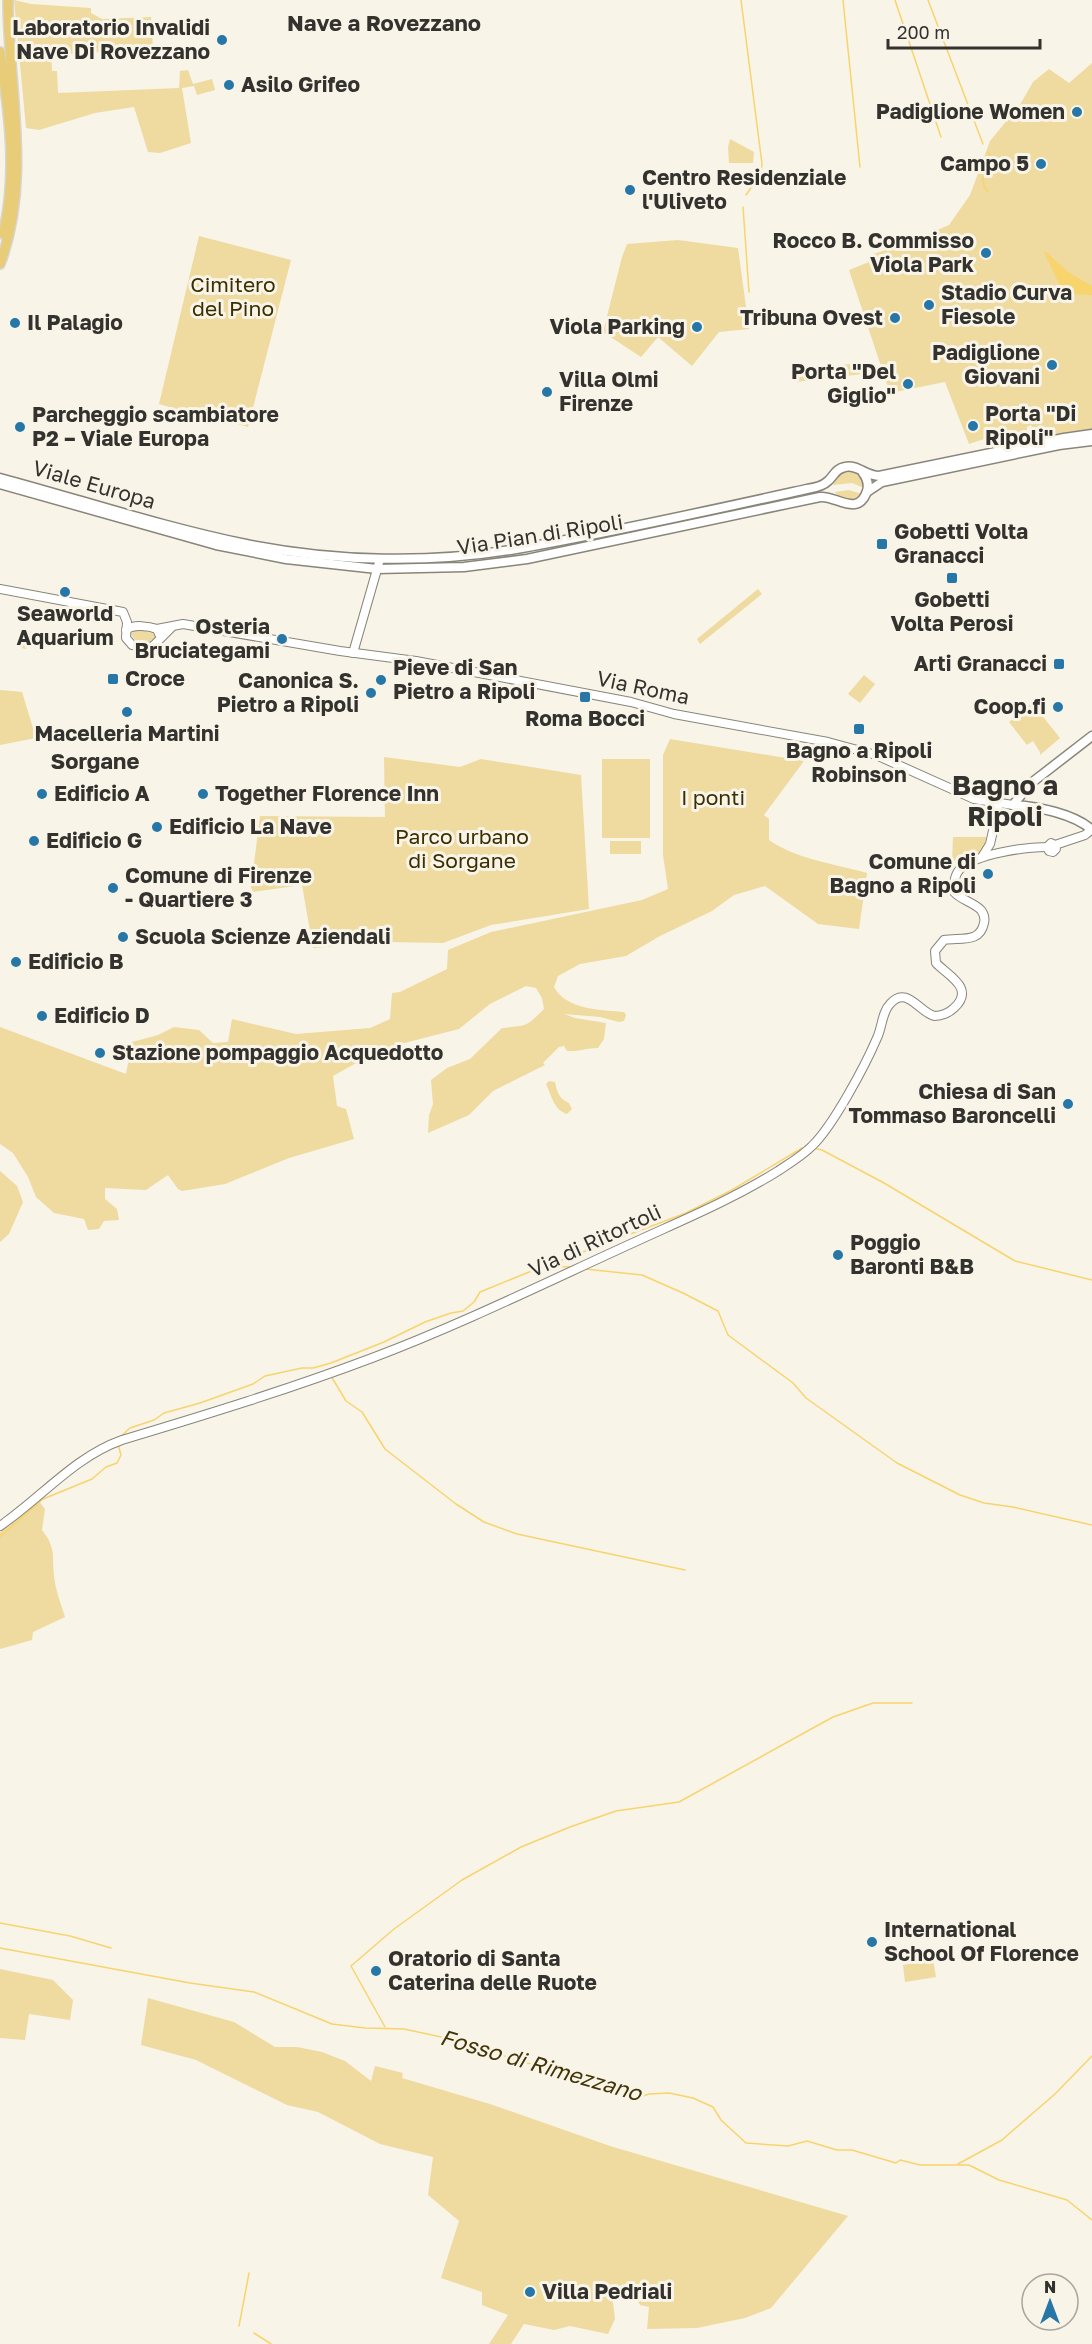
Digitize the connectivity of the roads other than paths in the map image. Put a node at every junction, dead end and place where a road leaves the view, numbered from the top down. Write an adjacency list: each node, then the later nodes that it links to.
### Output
1 (8, 5): 3 (highway)
2 (0, 52): 3 (highway)
3 (13, 149): 4 (highway)
4 (14, 163): 5 (highway); 6 (highway)
5 (0, 246)
6 (0, 264)
7 (1092, 434): 9 (main road, Via Pian di Ripoli)
8 (1092, 441): 13 (main road, Via Pian di Ripoli)
9 (863, 472): 11 (main road, Via Pian di Ripoli); 13 (main road)
10 (0, 478): 15 (main road, Viale Europa)
11 (830, 479): 14 (main road); 16 (main road, Via Pian di Ripoli)
12 (0, 484): 15 (main road, Viale Europa)
13 (867, 492): 14 (main road, Via Pian di Ripoli)
14 (834, 499): 17 (main road, Via Pian di Ripoli)
15 (178, 531): 16 (main road, Via Pian di Ripoli); 17 (main road, Via Pian di Ripoli)
16 (380, 559): 17 (street)
17 (377, 568): 23 (street)
18 (0, 589): 21 (street)
19 (174, 625): 20 (street, Via Roma); 22 (street); 23 (street, Via Roma)
20 (157, 629): 21 (street, Via Roma); 22 (street)
21 (126, 630): 22 (street)
22 (159, 640)
23 (353, 653): 25 (street, Via Roma)
24 (1092, 736): 26 (main road)
25 (999, 804): 26 (street, Via Roma); 28 (street)
26 (1013, 805): 27 (main road, Via Roma)
27 (1092, 830): 28 (street)
28 (982, 857): 29 (street, Via di Ritortoli)
29 (0, 1526)

